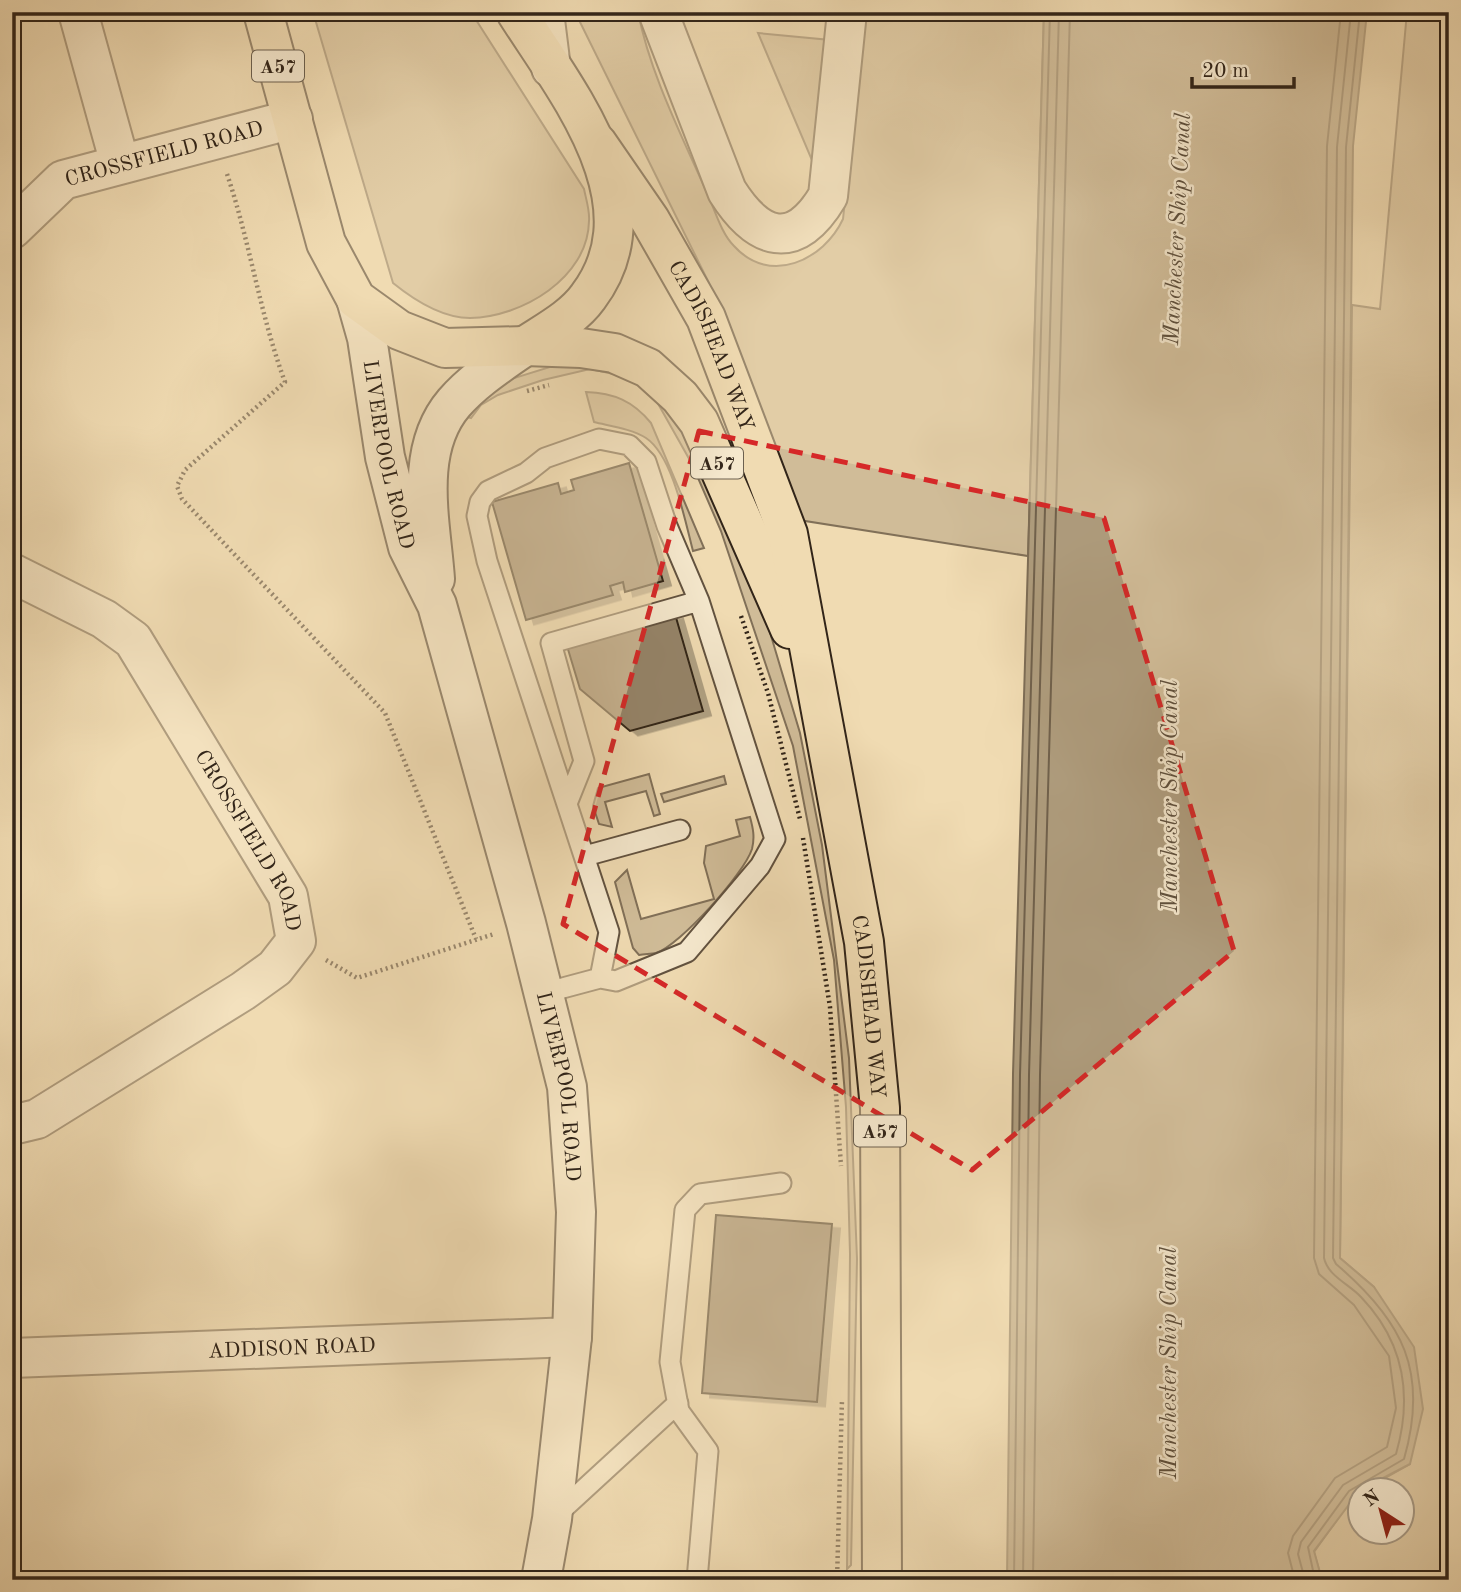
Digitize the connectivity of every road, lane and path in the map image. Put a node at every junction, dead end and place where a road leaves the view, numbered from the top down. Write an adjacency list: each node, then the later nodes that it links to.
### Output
1 (78, 12): 11 (street)
2 (263, 12): 8 (highway, A57)
3 (516, 12): 7 (highway, A57)
4 (544, 12): 7 (street)
5 (658, 12): 6 (street)
6 (847, 12)
7 (551, 68): 10 (highway, A57)
8 (293, 120): 9 (street, CROSSFIELD ROAD); 13 (highway, A57)
9 (217, 141): 11 (street, CROSSFIELD ROAD); 23 (path)
10 (597, 143): 14 (highway, A57); 18 (highway, CADISHEAD WAY / A57)
11 (120, 164): 12 (street, CROSSFIELD ROAD)
12 (12, 229)
13 (356, 299): 14 (highway, A57); 17 (street, LIVERPOOL ROAD)
14 (525, 346): 17 (street, LIVERPOOL ROAD); 18 (highway, CADISHEAD WAY / A57)
15 (12, 573): 24 (street, CROSSFIELD ROAD)
16 (699, 601): 19 (lane); 19 (lane); 25 (lane)
17 (437, 605): 22 (street, LIVERPOOL ROAD)
18 (816, 688): 35 (highway, CADISHEAD WAY / A57)
19 (568, 802): 21 (lane)
20 (680, 830): 21 (lane)
21 (585, 856): 25 (lane)
22 (526, 923): 23 (path); 26 (street, LIVERPOOL ROAD)
23 (476, 939): 24 (path)
24 (296, 941): 27 (street, CROSSFIELD ROAD)
25 (600, 978): 26 (lane)
26 (544, 993): 29 (street, LIVERPOOL ROAD)
27 (12, 1125)
28 (781, 1183): 31 (lane)
29 (572, 1337): 30 (street, ADDISON ROAD); 32 (street, LIVERPOOL ROAD)
30 (12, 1358)
31 (678, 1403): 32 (lane); 34 (lane)
32 (552, 1519): 33 (street, LIVERPOOL ROAD)
33 (541, 1580)
34 (697, 1580)
35 (882, 1580)

